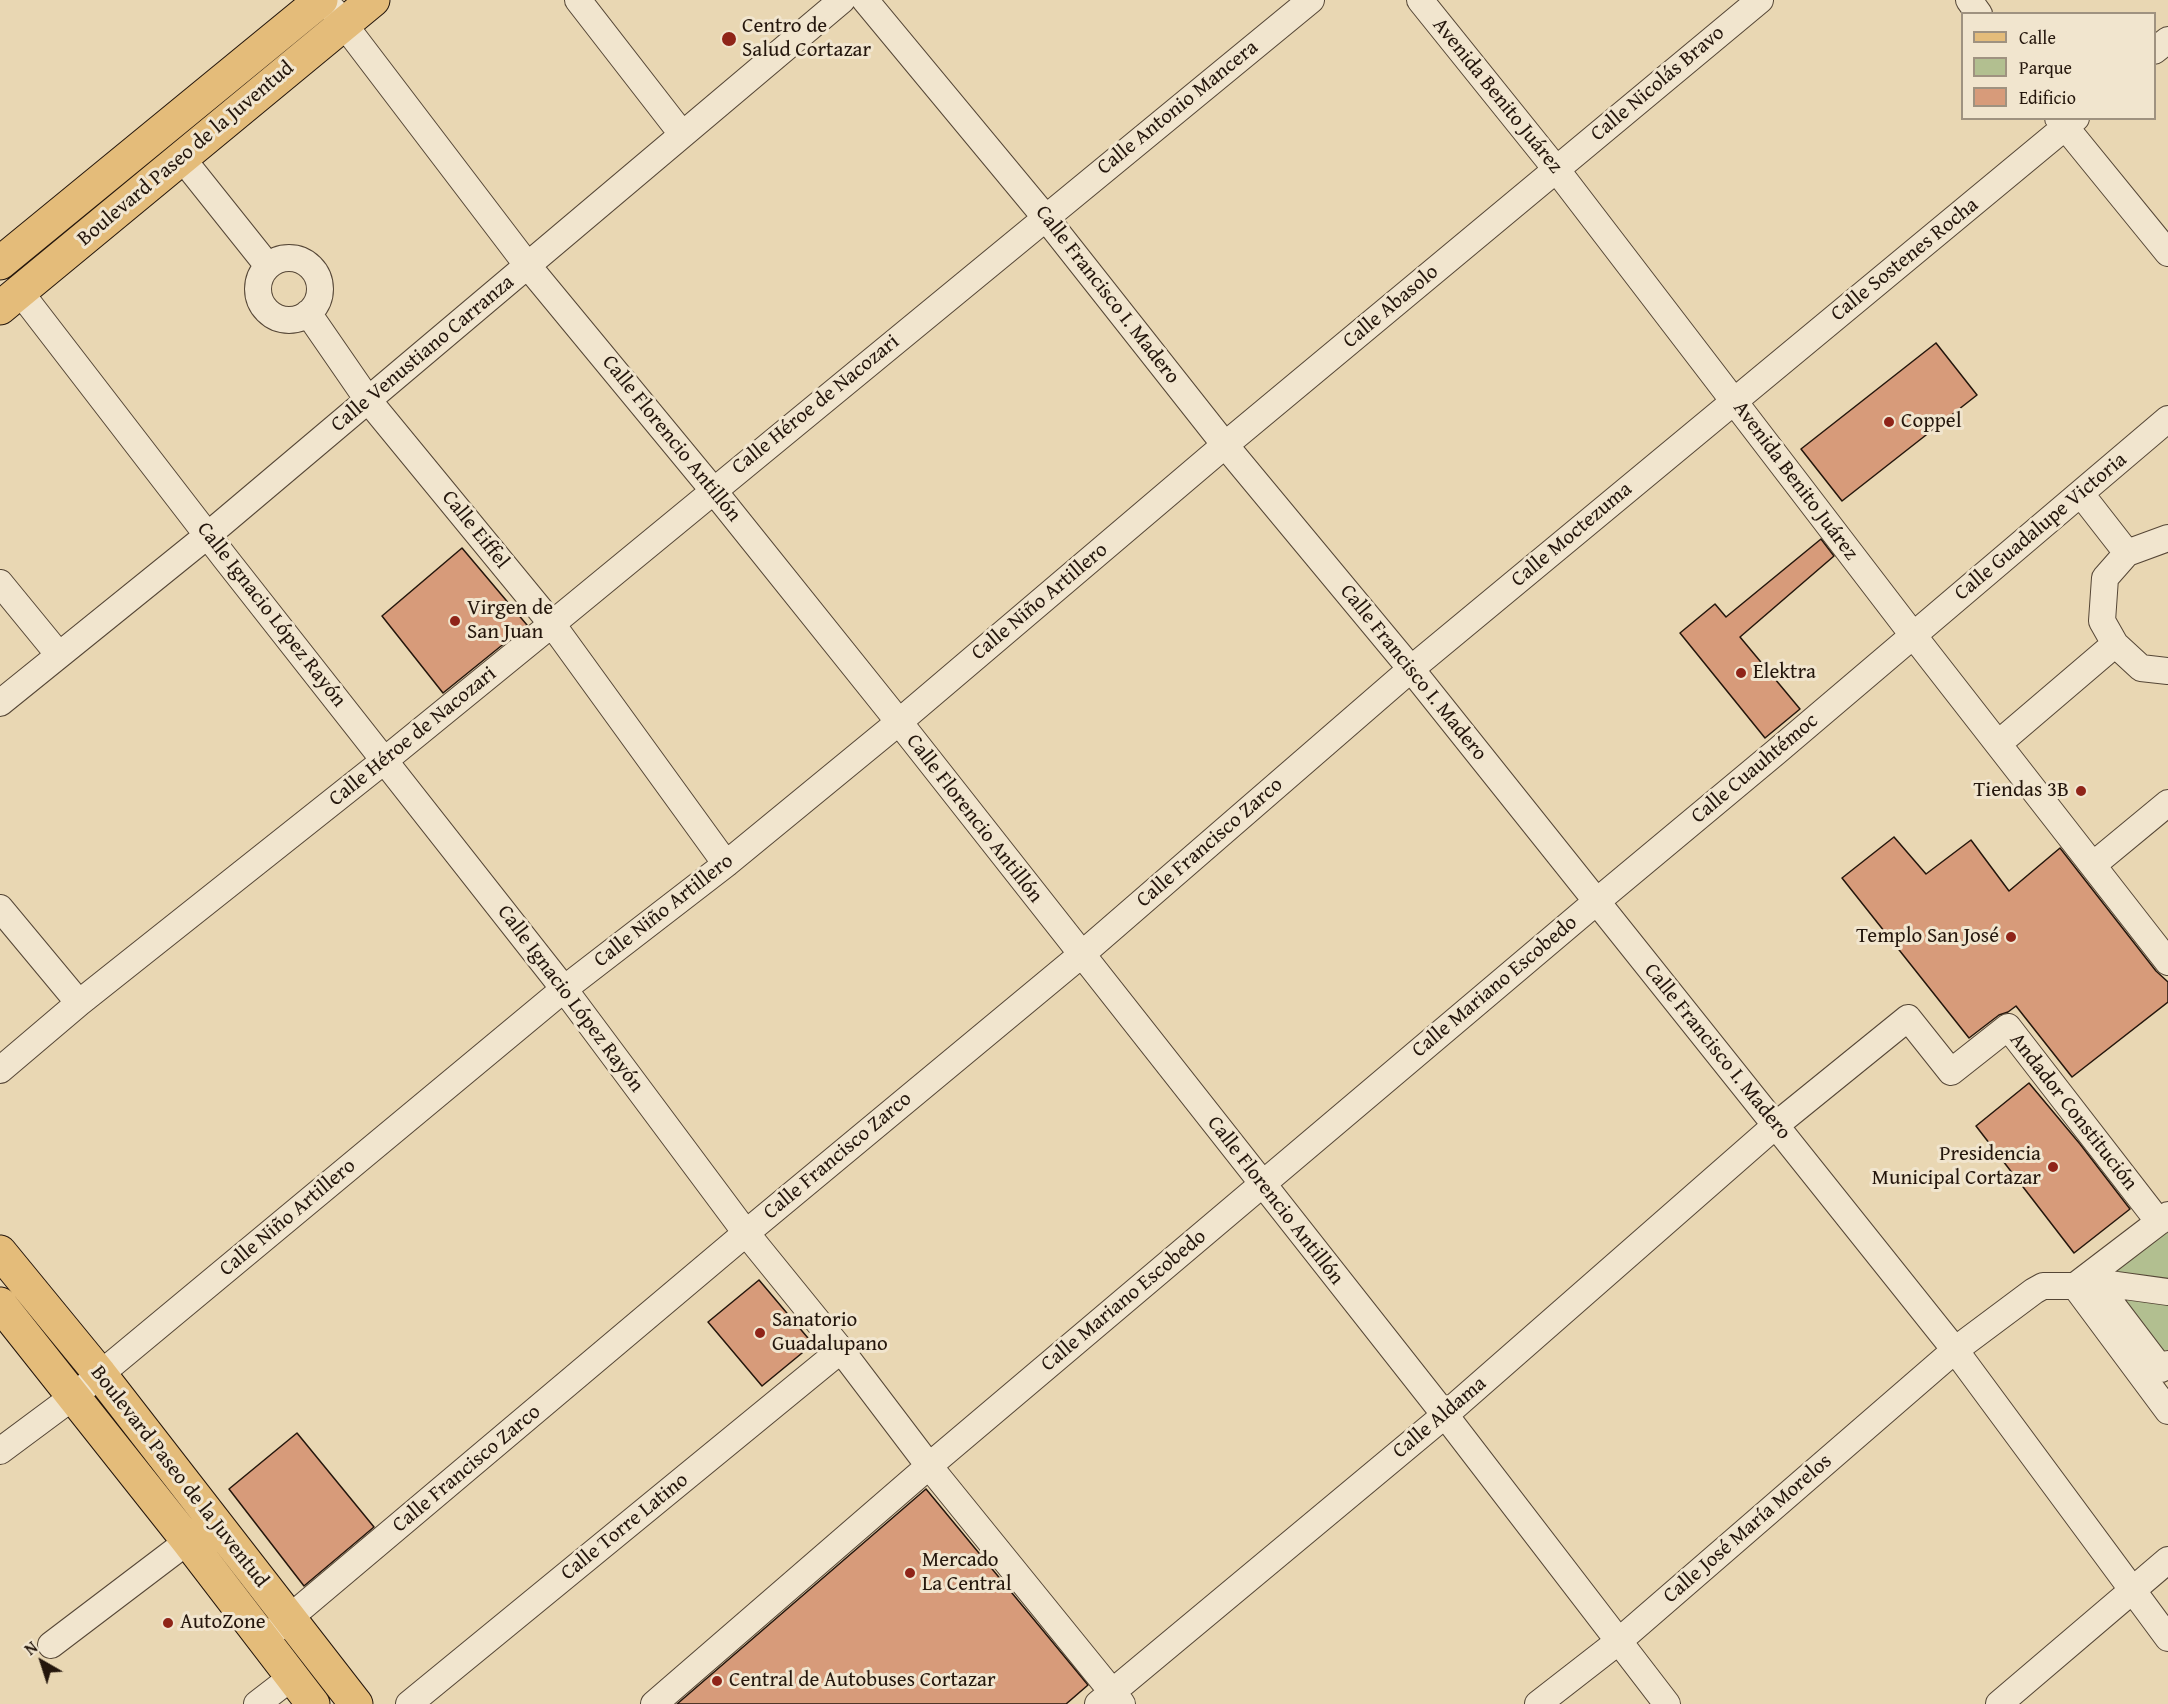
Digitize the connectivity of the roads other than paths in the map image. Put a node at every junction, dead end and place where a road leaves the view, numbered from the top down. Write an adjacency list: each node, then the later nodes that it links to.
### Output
1 (373, 0): 8 (main road, Boulevard Paseo de la Juventud)
2 (578, 0): 12 (street)
3 (842, 0): 12 (street, Calle Venustiano Carranza)
4 (865, 0): 15 (street, Calle Francisco I. Madero)
5 (1311, 0): 15 (street, Calle Antonio Mancera)
6 (1420, 0): 14 (street, Avenida Benito Juárez)
7 (1760, 0): 14 (street, Calle Nicolás Bravo)
8 (330, 8): 13 (main road, Boulevard Paseo de la Juventud); 17 (main road, Boulevard Paseo de la Juventud); 19 (street, Calle Florencio Antillón)
9 (2168, 40): 10 (street)
10 (2156, 49)
11 (2067, 122): 16 (street); 23 (street, Calle Sostenes Rocha)
12 (682, 134): 19 (street, Calle Venustiano Carranza)
13 (181, 157): 18 (street); 20 (main road, Boulevard Paseo de la Juventud)
14 (1556, 169): 23 (street, Avenida Benito Juárez); 25 (street, Calle Abasolo)
15 (1045, 217): 25 (street, Calle Francisco I. Madero); 26 (street, Calle Héroe de Nacozari)
16 (2168, 254)
17 (0, 263)
18 (267, 266): 21 (street); 21 (street)
19 (528, 266): 22 (street, Calle Venustiano Carranza); 26 (street, Calle Florencio Antillón)
20 (10, 300): 28 (street, Calle Ignacio López Rayón)
21 (308, 313): 22 (street, Calle Eiffel)
22 (368, 400): 28 (street, Calle Venustiano Carranza); 32 (street, Calle Eiffel)
23 (1733, 400): 33 (street, Avenida Benito Juárez); 36 (street, Calle Moctezuma)
24 (2168, 419): 27 (street, Calle Guadalupe Victoria)
25 (1225, 445): 36 (street, Calle Francisco I. Madero); 39 (street, Calle Niño Artillero)
26 (712, 490): 32 (street, Calle Héroe de Nacozari); 39 (street, Calle Florencio Antillón)
27 (2081, 494): 30 (street); 33 (street, Calle Guadalupe Victoria)
28 (208, 535): 35 (street, Calle Venustiano Carranza); 41 (street, Calle Ignacio López Rayón)
29 (2168, 538): 30 (street)
30 (2127, 553): 34 (street)
31 (0, 583): 35 (street)
32 (552, 624): 41 (street, Calle Héroe de Nacozari); 43 (street, Calle Eiffel)
33 (1913, 635): 40 (street, Avenida Benito Juárez); 45 (street, Calle Cuauhtémoc)
34 (2115, 644): 37 (street); 40 (street)
35 (59, 655): 38 (street, Calle Venustiano Carranza)
36 (1411, 669): 45 (street, Calle Francisco I. Madero); 47 (street, Calle Francisco Zarco)
37 (2168, 671)
38 (0, 703)
39 (899, 722): 43 (street, Calle Niño Artillero); 47 (street, Calle Florencio Antillón)
40 (1999, 743): 44 (street, Avenida Benito Juárez)
41 (385, 760): 49 (street, Calle Ignacio López Rayón); 50 (street, Calle Héroe de Nacozari)
42 (2168, 803): 44 (street)
43 (726, 864): 49 (street, Calle Niño Artillero)
44 (2093, 865): 48 (street, Avenida Benito Juárez)
45 (1596, 902): 53 (street, Calle Francisco I. Madero); 54 (street, Calle Mariano Escobedo)
46 (0, 908): 50 (street)
47 (1081, 955): 54 (street, Calle Florencio Antillón); 56 (street, Calle Francisco Zarco)
48 (2168, 962)
49 (564, 989): 56 (street, Calle Ignacio López Rayón); 64 (street, Calle Niño Artillero)
50 (79, 1003): 52 (street, Calle Héroe de Nacozari)
51 (1908, 1018): 53 (street, Calle Aldama); 55 (street, Andador Constitución)
52 (0, 1071)
53 (1776, 1125): 62 (street, Calle Francisco I. Madero); 67 (street, Calle Aldama)
54 (1262, 1184): 67 (street, Calle Florencio Antillón); 69 (street, Calle Mariano Escobedo)
55 (2165, 1220): 58 (street)
56 (746, 1233): 61 (street, Calle Ignacio López Rayón); 73 (street, Calle Francisco Zarco)
57 (0, 1252): 64 (main road, Boulevard Paseo de la Juventud)
58 (2085, 1284): 59 (street, Calle José María Morelos); 62 (street, Calle José María Morelos); 63 (street); 66 (street)
59 (2168, 1292)
60 (0, 1304): 65 (main road, Boulevard Paseo de la Juventud)
61 (841, 1350): 69 (street, Calle Ignacio López Rayón); 83 (street, Calle Torre Latino)
62 (1955, 1350): 72 (street, Calle Francisco I. Madero); 76 (street, Calle José María Morelos)
63 (2166, 1370)
64 (100, 1374): 65 (street, Calle Niño Artillero); 73 (main road, Boulevard Paseo de la Juventud)
65 (74, 1396): 68 (street, Calle Niño Artillero); 70 (main road, Boulevard Paseo de la Juventud)
66 (2168, 1411)
67 (1445, 1415): 76 (street, Calle Florencio Antillón); 79 (street, Calle Aldama)
68 (0, 1451)
69 (929, 1466): 79 (street, Calle Ignacio López Rayón); 84 (street, Calle Mariano Escobedo)
70 (188, 1540): 75 (main road, Boulevard Paseo de la Juventud); 77 (street)
71 (2168, 1560): 72 (street)
72 (2132, 1591): 74 (street, Calle Francisco I. Madero); 87 (street)
73 (290, 1620): 75 (street, Calle Francisco Zarco); 82 (main road, Boulevard Paseo de la Juventud)
74 (2168, 1638)
75 (262, 1640): 78 (main road, Boulevard Paseo de la Juventud)
76 (1619, 1641): 85 (street, Calle José María Morelos); 86 (street, Calle Florencio Antillón)
77 (51, 1645)
78 (292, 1677): 80 (street); 81 (main road, Boulevard Paseo de la Juventud)
79 (1111, 1700)
80 (257, 1704)
81 (313, 1704)
82 (356, 1704)
83 (409, 1704)
84 (654, 1704)
85 (1538, 1704)
86 (1666, 1704)
87 (1999, 1704)

